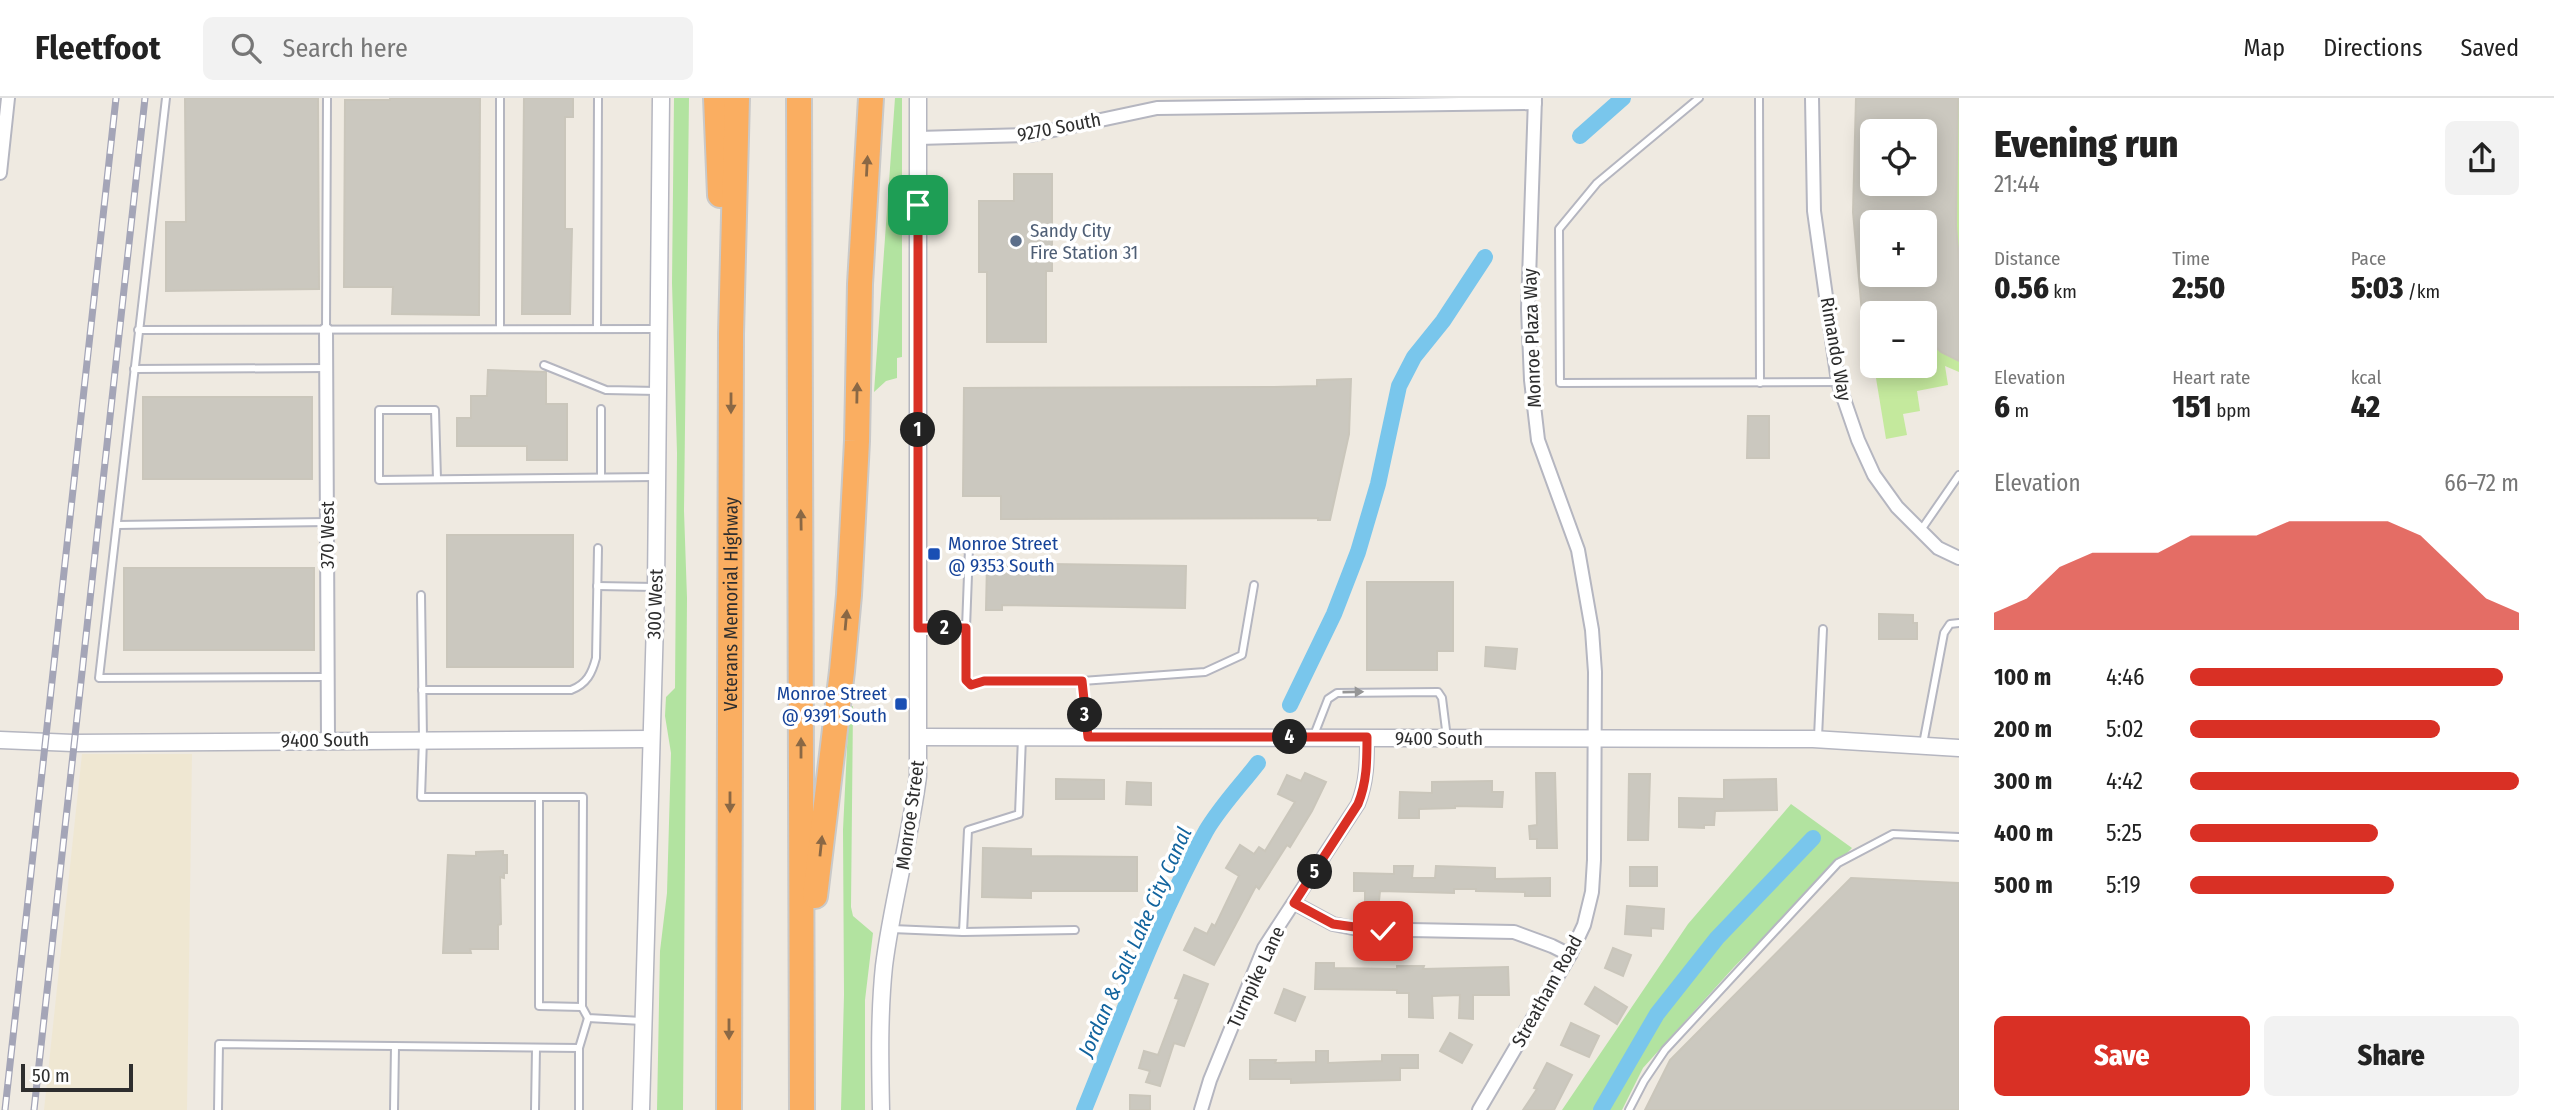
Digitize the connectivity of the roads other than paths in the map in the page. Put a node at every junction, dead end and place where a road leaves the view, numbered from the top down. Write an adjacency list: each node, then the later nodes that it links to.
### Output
1 (8, 98): 18 (street)
2 (166, 98): 22 (lane)
3 (327, 98): 23 (lane)
4 (500, 98): 20 (lane)
5 (598, 98): 21 (lane)
6 (661, 98): 24 (street, 300 West)
7 (716, 98): 25 (highway)
8 (737, 98): 25 (highway, Veterans Memorial Highway)
9 (799, 98): 19 (highway)
10 (817, 98): 19 (highway)
11 (871, 98): 81 (highway, one-way to 11)
12 (918, 98): 17 (street, Monroe Street)
13 (1699, 98): 29 (lane)
14 (1759, 98): 29 (lane)
15 (1812, 98): 30 (street, Rimando Way)
16 (1535, 100): 17 (street, 9270 South); 60 (street, Monroe Plaza Way)
17 (918, 138): 48 (street, Monroe Street)
18 (0, 173)
19 (798, 272): 81 (highway, one-way to 19)
20 (500, 329): 21 (lane); 23 (lane)
21 (597, 329): 24 (lane)
22 (138, 330): 23 (lane); 27 (lane)
23 (327, 330): 28 (street, 370 West)
24 (659, 330): 31 (street, 300 West)
25 (731, 334): 87 (highway, Veterans Memorial Highway, one-way to 87)
26 (544, 365): 31 (lane)
27 (134, 369): 28 (lane); 38 (lane)
28 (327, 369): 37 (street, 370 West)
29 (1760, 383): 30 (lane)
30 (1838, 383): 39 (street, Rimando Way)
31 (659, 391): 35 (street, 300 West)
32 (601, 410): 34 (lane)
33 (1959, 475): 39 (lane)
34 (601, 477): 35 (lane); 36 (lane)
35 (657, 477): 45 (street, 300 West)
36 (437, 479): 36 (lane)
37 (327, 522): 38 (lane); 51 (street, 370 West)
38 (117, 525): 51 (lane)
39 (1920, 530): 42 (street, Rimando Way)
40 (598, 548): 44 (lane)
41 (969, 548): 49 (lane)
42 (1959, 558)
43 (1254, 585): 52 (lane)
44 (597, 586): 45 (lane); 53 (lane)
45 (656, 587): 62 (street, 300 West)
46 (421, 595): 53 (lane)
47 (1959, 623): 66 (lane)
48 (918, 628): 49 (lane); 54 (street, Monroe Street)
49 (966, 628): 52 (lane)
50 (1823, 629): 63 (lane)
51 (327, 677): 65 (street, 370 West)
52 (1082, 681): 56 (lane)
53 (422, 690): 61 (lane)
54 (919, 737): 55 (street, 9400 South); 71 (street, Monroe Street)
55 (1022, 737): 56 (street, 9400 South); 73 (lane)
56 (1088, 737): 57 (street, 9400 South)
57 (1313, 737): 58 (street, 9400 South); 59 (lane, one-way to 59)
58 (1367, 737): 59 (street, 9400 South); 70 (street, Turnpike Lane)
59 (1447, 737): 60 (street, 9400 South)
60 (1595, 738): 63 (street, 9400 South); 74 (street, Streatham Road)
61 (423, 739): 62 (street, 9400 South); 65 (street, 9400 South); 68 (lane)
62 (650, 739): 77 (street, 300 West)
63 (1818, 739): 66 (street, 9400 South)
64 (0, 740): 65 (street, 9400 South)
65 (328, 740)
66 (1923, 746): 67 (street, 9400 South)
67 (1959, 748)
68 (538, 797): 75 (lane); 75 (lane)
69 (1959, 836): 92 (lane)
70 (1294, 903): 74 (street); 90 (street, Turnpike Lane)
71 (890, 929): 73 (lane); 89 (street, Monroe Street)
72 (1075, 930): 73 (lane)
73 (964, 932)
74 (1570, 955): 91 (street, Streatham Road)
75 (582, 1007): 76 (lane)
76 (588, 1018): 77 (lane); 80 (lane)
77 (642, 1021): 86 (street, 300 West)
78 (395, 1046): 79 (lane); 82 (lane); 83 (lane)
79 (536, 1048): 80 (lane); 84 (lane)
80 (579, 1048): 85 (lane)
81 (802, 1085): 88 (highway)
82 (218, 1110)
83 (394, 1110)
84 (536, 1110)
85 (579, 1110)
86 (641, 1110)
87 (729, 1110)
88 (802, 1110)
89 (881, 1110)
90 (1201, 1110)
91 (1479, 1110)
92 (1629, 1110)

